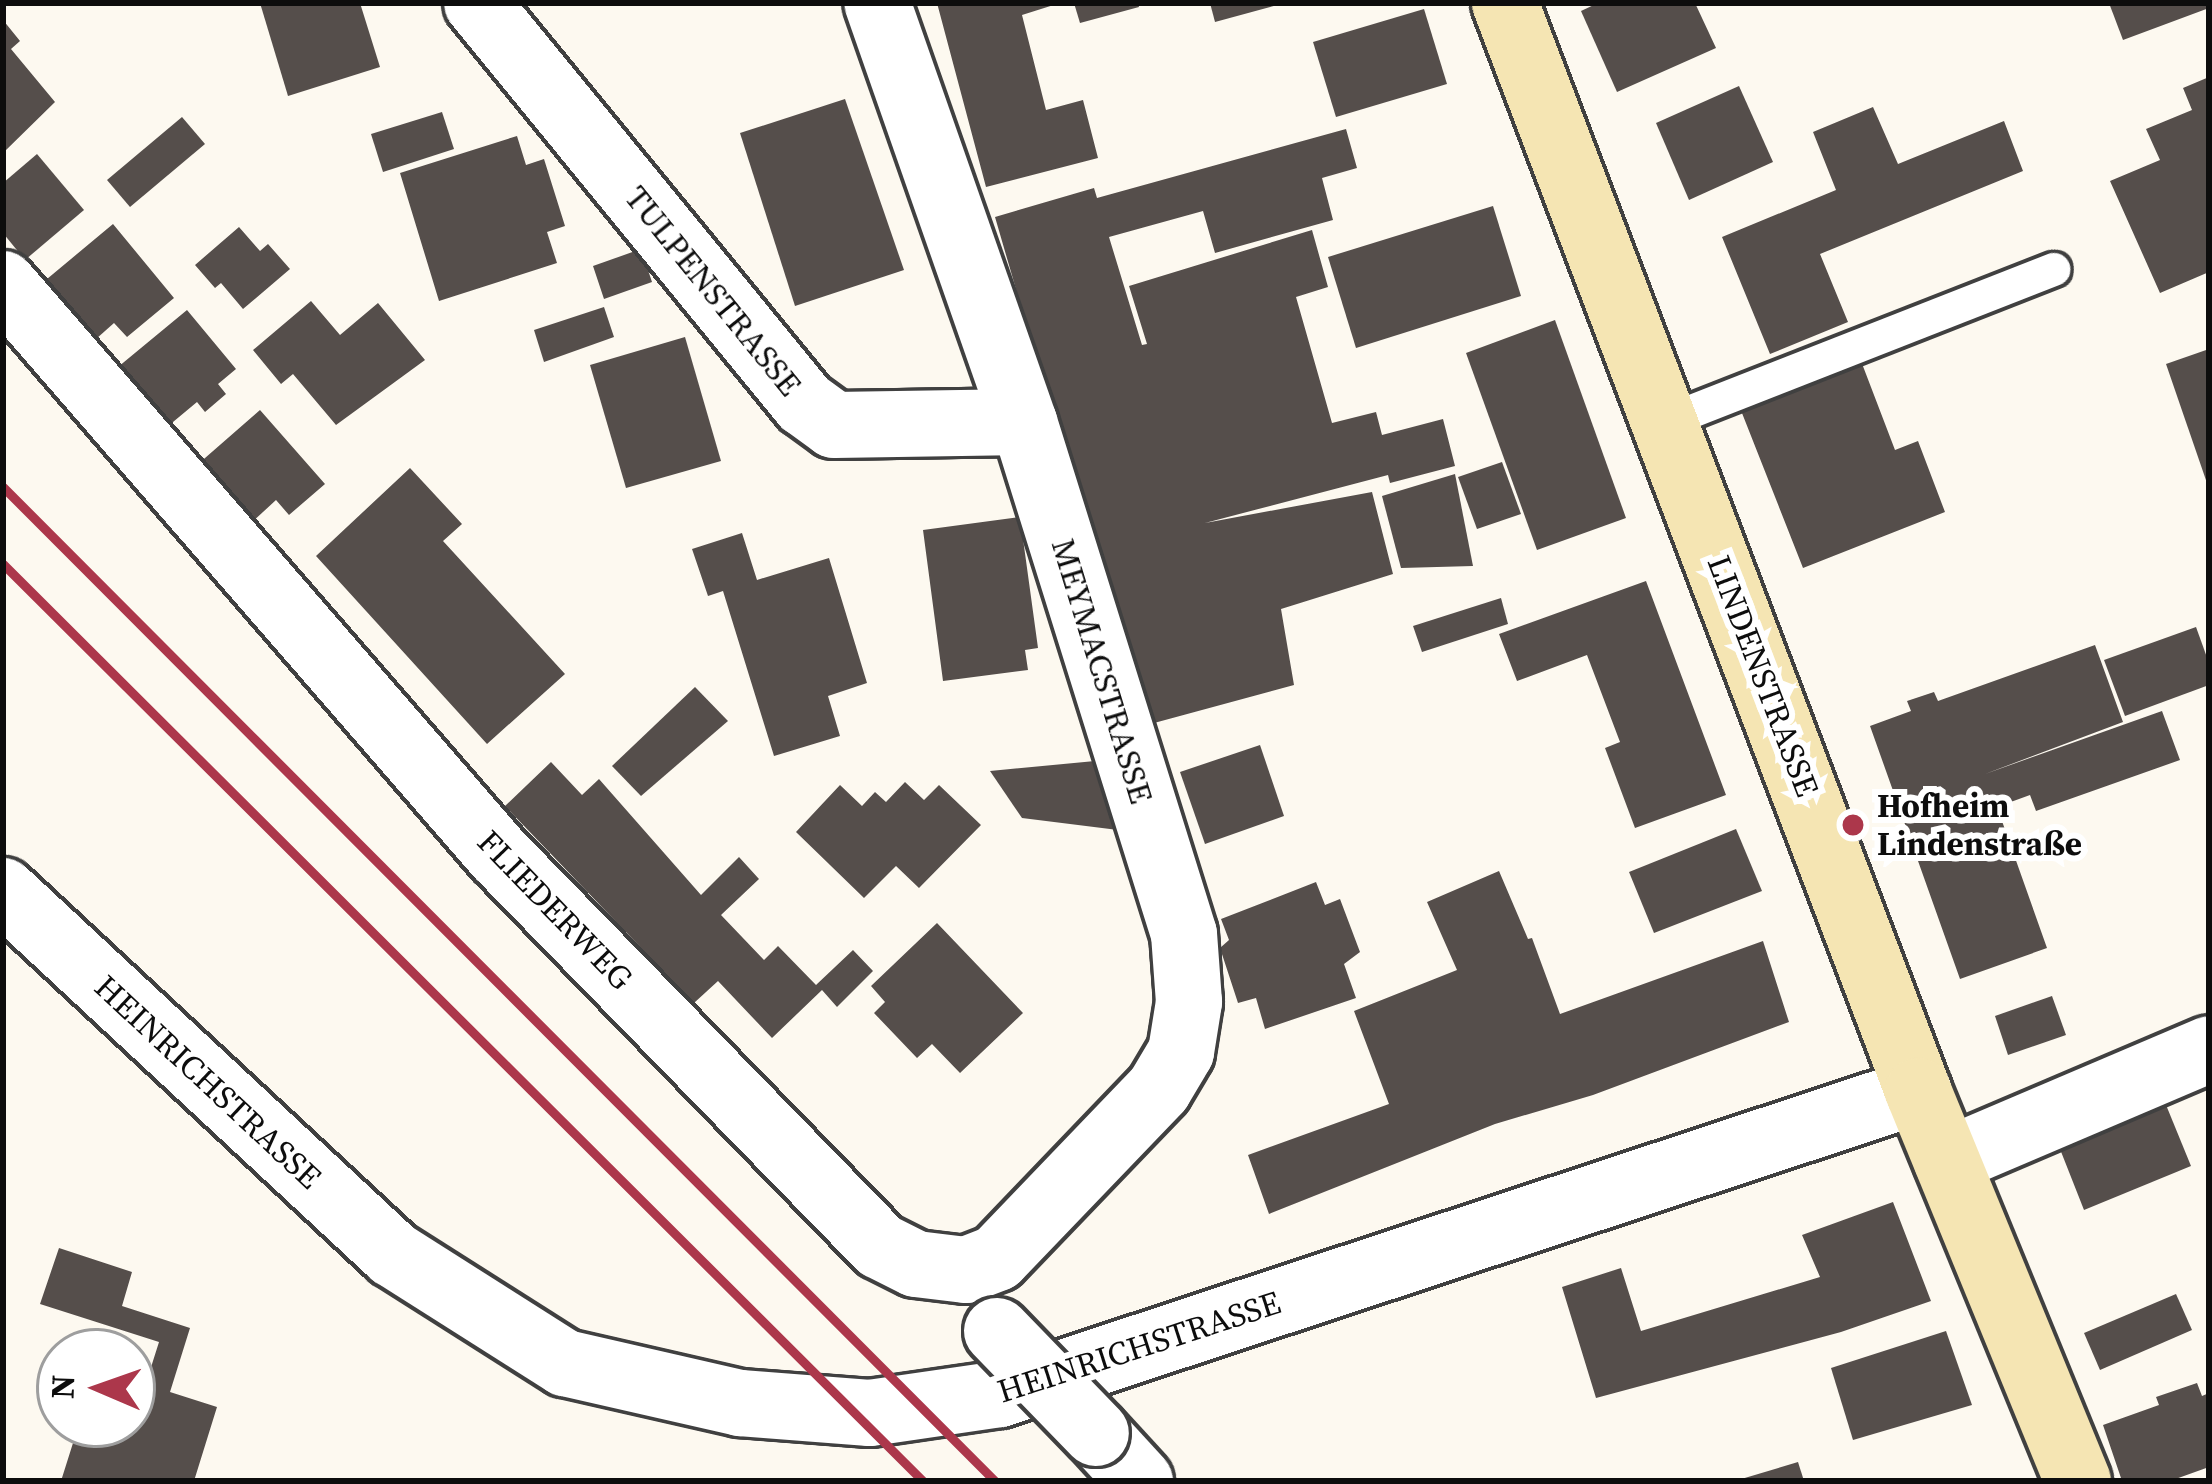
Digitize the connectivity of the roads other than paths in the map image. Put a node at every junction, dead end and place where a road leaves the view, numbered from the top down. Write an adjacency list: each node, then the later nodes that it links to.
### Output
1 (477, 3): 7 (street, TULPENSTRASSE)
2 (877, 3): 7 (street, MEYMACSTRASSE)
3 (1504, 3): 6 (main road, LINDENSTRASSE)
4 (2053, 269): 6 (lane)
5 (3, 284): 12 (street, FLIEDERWEG)
6 (1668, 420): 10 (main road, LINDENSTRASSE)
7 (1024, 422): 12 (street, MEYMACSTRASSE)
8 (3, 892): 10 (street, HEINRICHSTRASSE)
9 (2209, 1048): 11 (street)
10 (1918, 1090): 11 (main road, LINDENSTRASSE)
11 (1947, 1161): 14 (main road, LINDENSTRASSE)
12 (966, 1270): 13 (street, bridge)
13 (1140, 1481)
14 (2078, 1481)

